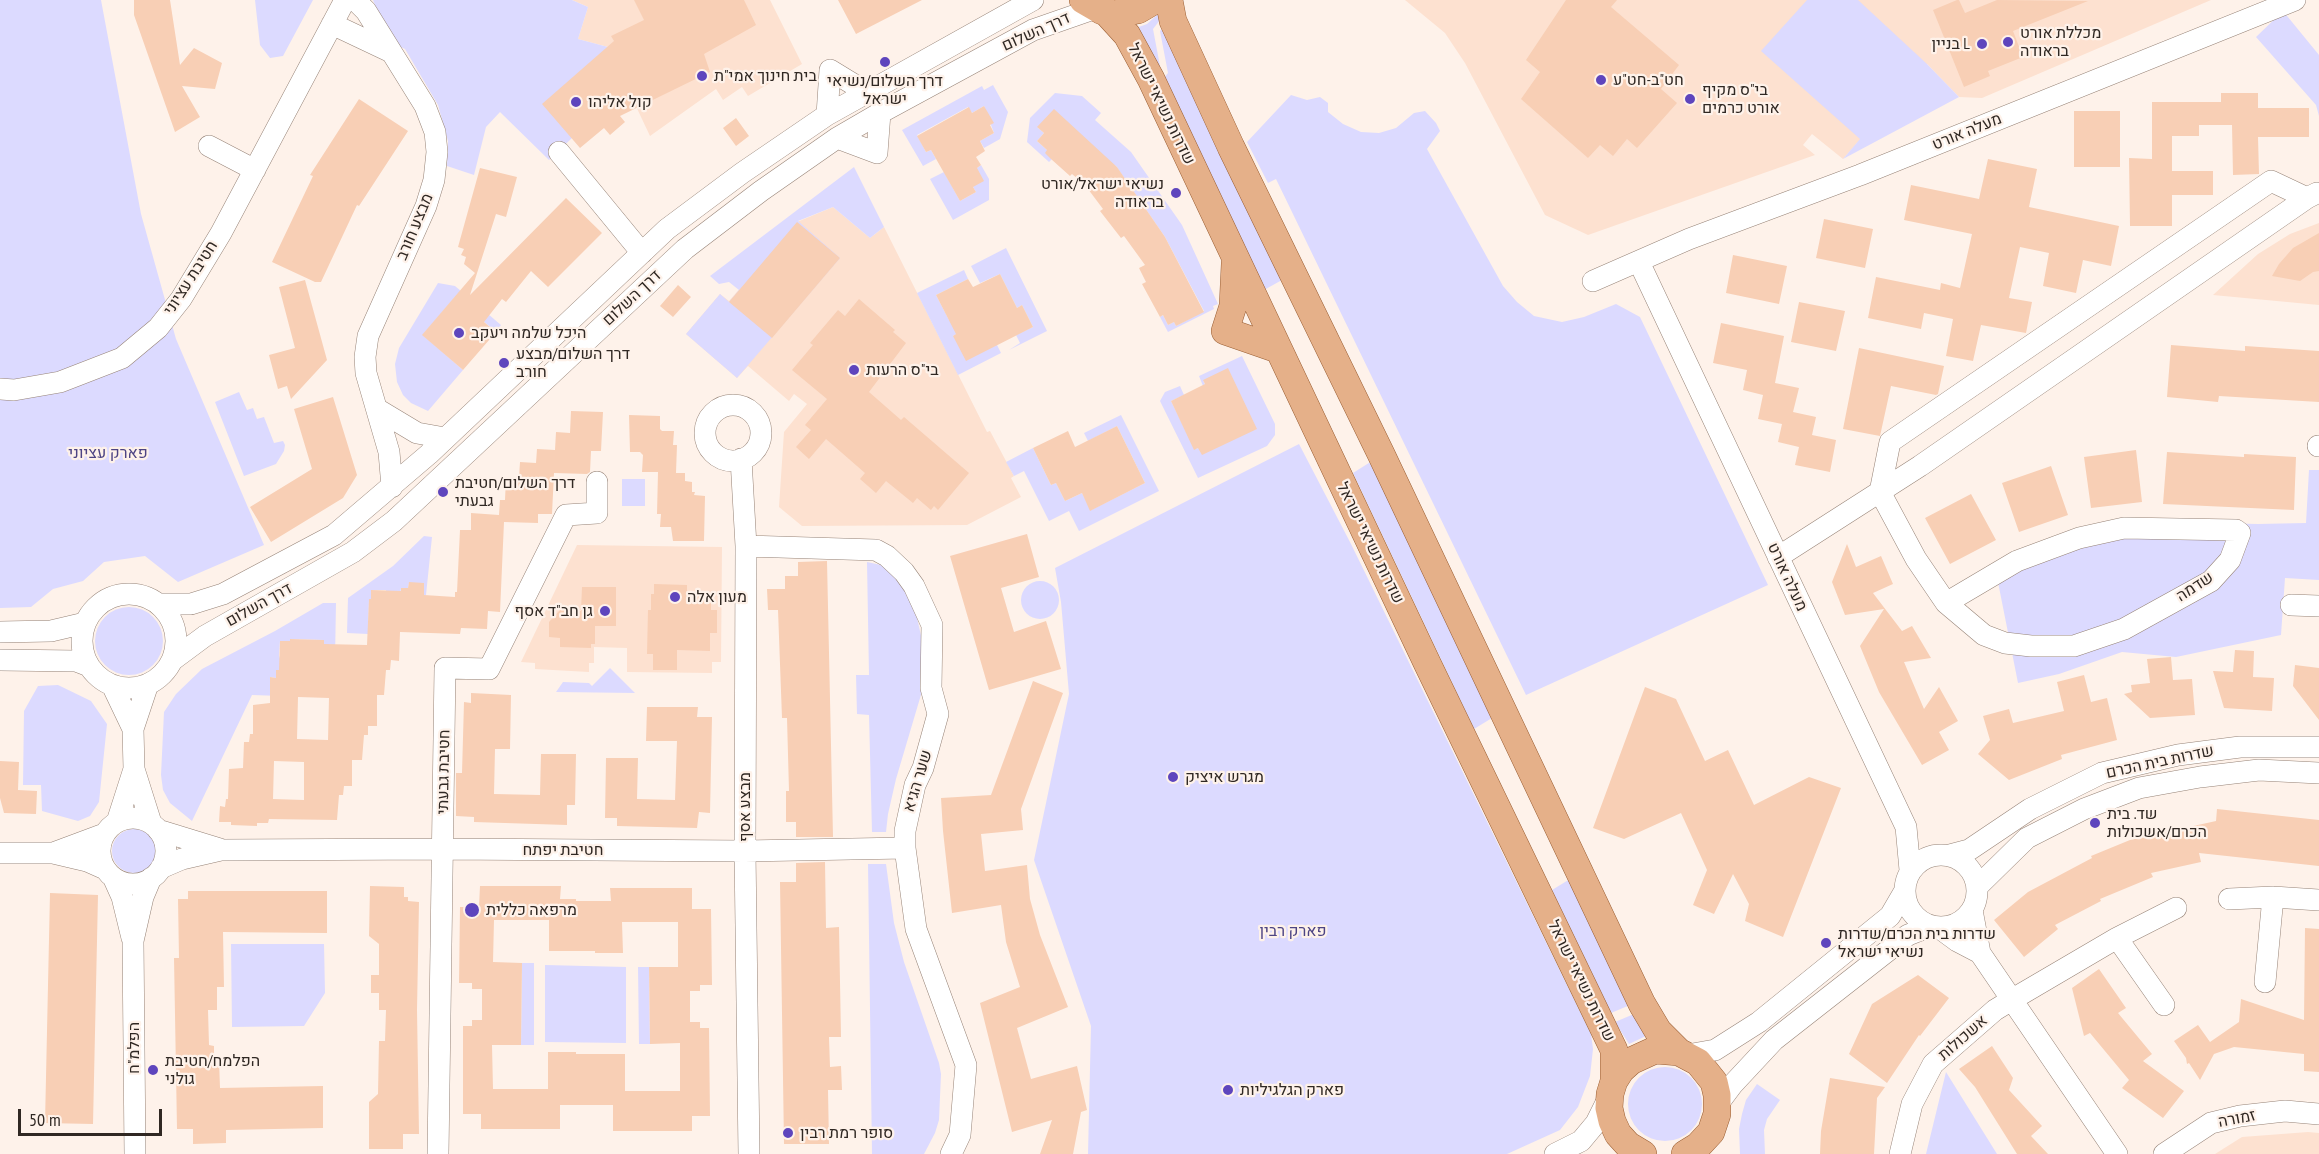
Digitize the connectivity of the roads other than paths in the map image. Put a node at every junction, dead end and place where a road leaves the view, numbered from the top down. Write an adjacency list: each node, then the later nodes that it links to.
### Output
1 (345, 0): 9 (street, חטיבת עציוני)
2 (355, 0): 10 (street, מבצע חורב)
3 (1033, 0): 11 (street, דרך השלום)
4 (1155, 0): 7 (main road)
5 (1169, 0): 75 (main road)
6 (2295, 0): 8 (street, מעלה אורט)
7 (1095, 7): 12 (street, דרך השלום); 20 (main road, שדרות נשיאי ישראל)
8 (2254, 8): 21 (street, מעלה אורט)
9 (332, 24): 10 (street, מבצע חורב); 17 (street, חטיבת עציוני)
10 (389, 51): 25 (street, מבצע חורב)
11 (866, 92): 13 (street, דרך השלום); 13 (street)
12 (880, 113): 14 (street, דרך השלום); 14 (street)
13 (827, 115): 19 (street, דרך השלום)
14 (837, 138): 39 (street, דרך השלום)
15 (209, 146): 17 (street)
16 (559, 152): 19 (street, דרך השלום)
17 (255, 170): 24 (street, חטיבת עציוני)
18 (2313, 195): 30 (street); 30 (street)
19 (642, 253): 26 (street, דרך השלום)
20 (1235, 260): 23 (main road, שדרות נשיאי ישראל); 23 (main road)
21 (1639, 262): 22 (street, מעלה אורט); 32 (street, מעלה אורט)
22 (1593, 281)
23 (1277, 349): 76 (main road, שדרות נשיאי ישראל)
24 (0, 389)
25 (377, 409): 26 (street); 29 (street, מבצע חורב)
26 (445, 438): 29 (street, דרך השלום)
27 (741, 459): 31 (street, מבצע אסף)
28 (597, 482): 52 (street, חטיבת גבעתי)
29 (392, 487): 34 (street, דרך השלום)
30 (1880, 492): 32 (street); 33 (street, שדמה)
31 (746, 546): 51 (street, שער הגיא); 54 (street, מבצע אסף)
32 (1778, 557): 49 (street, מעלה אורט)
33 (1946, 603): 33 (street, שדמה)
34 (160, 604): 37 (street); 39 (street)
35 (2291, 605): 36 (street)
36 (2319, 606)
37 (85, 622): 38 (street); 41 (street)
38 (0, 632)
39 (174, 658): 42 (street)
40 (0, 660): 41 (street)
41 (88, 666): 43 (street)
42 (148, 684): 43 (street); 44 (street)
43 (112, 685): 44 (street)
44 (133, 729): 46 (street)
45 (2319, 747): 57 (street, שדרות בית הכרם)
46 (134, 769): 48 (street); 50 (street)
47 (2319, 773): 61 (street, שדרות בית הכרם)
48 (155, 826): 50 (street); 53 (street, חטיבת יפתח); 60 (street)
49 (1906, 827): 57 (street, מעלה אורט); 58 (street, מעלה אורט)
50 (111, 828): 56 (street); 59 (street)
51 (905, 848): 54 (street, חטיבת יפתח); 83 (street, שער הגיא)
52 (443, 849): 53 (street, חטיבת יפתח); 54 (street, חטיבת יפתח); 81 (street, חטיבת גבעתי)
53 (221, 850): 60 (street, חטיבת יפתח)
54 (745, 851): 82 (street, מבצע אסף)
55 (0, 853): 56 (street)
56 (53, 853): 59 (street)
57 (1944, 855): 58 (street); 61 (street)
58 (1910, 870): 62 (street)
59 (109, 873): 60 (street); 70 (street, הפלמ"ח)
60 (156, 873): 70 (street, הפלמ"ח)
61 (1977, 887): 67 (street)
62 (1904, 892): 68 (street); 75 (street)
63 (2273, 897): 64 (street); 65 (street); 72 (street)
64 (2229, 899)
65 (2319, 900)
66 (2176, 908): 69 (street, אשכולות)
67 (1972, 910): 68 (street); 71 (street)
68 (1935, 926): 71 (street); 77 (street)
69 (2117, 938): 73 (street, אשכולות); 74 (street)
70 (133, 941): 80 (street, הפלמ"ח)
71 (1980, 953): 73 (street)
72 (2265, 982)
73 (2013, 999): 87 (street, אשכולות); 88 (street)
74 (2164, 1005)
75 (1683, 1053): 76 (main road); 77 (main road)
76 (1612, 1088): 84 (street); 85 (main road, שדרות נשיאי ישראל)
77 (1718, 1104): 79 (main road)
78 (2319, 1114): 89 (street, זמורה)
79 (1714, 1143): 86 (main road)
80 (135, 1154)
81 (438, 1154)
82 (749, 1154)
83 (951, 1154)
84 (1555, 1154)
85 (1642, 1154)
86 (1685, 1154)
87 (1900, 1154)
88 (2116, 1154)
89 (2164, 1154)

